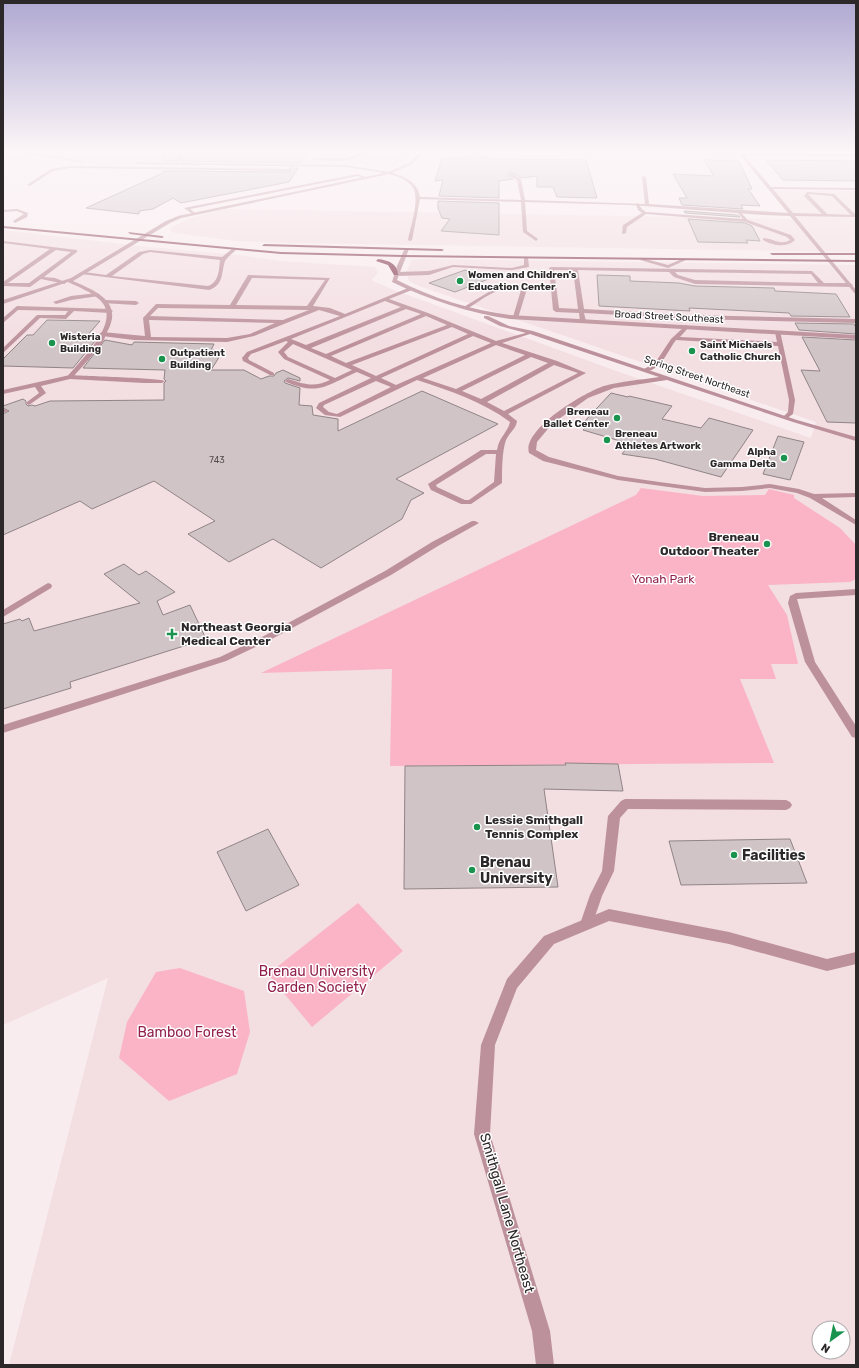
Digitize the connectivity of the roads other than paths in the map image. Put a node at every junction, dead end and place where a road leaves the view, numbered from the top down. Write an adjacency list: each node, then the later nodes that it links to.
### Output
1 (24, 217): 11 (street)
2 (182, 217): 18 (street)
3 (414, 217): 21 (street)
4 (524, 217): 22 (street)
5 (639, 217): 17 (street)
6 (700, 217): 10 (street)
7 (743, 217): 10 (street)
8 (794, 217): 32 (street)
9 (3, 221): 11 (main road)
10 (746, 221): 14 (street)
11 (15, 222): 12 (main road)
12 (35, 224)
13 (3, 227): 20 (main road)
14 (763, 227): 16 (street); 19 (street)
15 (124, 232): 18 (main road)
16 (758, 232)
17 (624, 233)
18 (146, 234): 20 (street); 25 (main road)
19 (765, 239)
20 (137, 240): 26 (main road); 43 (street)
21 (410, 240)
22 (536, 240)
23 (3, 242): 24 (street)
24 (54, 249): 46 (street); 48 (street)
25 (407, 249): 27 (main road); 34 (street)
26 (234, 250): 29 (main road); 36 (street)
27 (450, 250)
28 (472, 251): 30 (main road)
29 (280, 253): 34 (main road); 44 (main road)
30 (698, 253)
31 (768, 254): 32 (main road)
32 (824, 254): 33 (main road); 39 (street)
33 (856, 254)
34 (404, 256): 35 (main road); 44 (street)
35 (526, 258): 37 (main road); 44 (street)
36 (223, 259): 45 (street); 45 (street)
37 (642, 259): 38 (main road); 42 (street)
38 (684, 260): 39 (main road); 42 (street)
39 (831, 261): 40 (main road); 51 (street)
40 (856, 261)
41 (575, 268): 42 (street); 65 (street); 65 (street)
42 (670, 269): 49 (street); 49 (street)
43 (84, 274): 45 (street); 47 (street)
44 (396, 274): 50 (street, Spring Street Northeast)
45 (108, 276)
46 (41, 278): 47 (street); 48 (street)
47 (66, 282): 52 (street); 54 (street)
48 (3, 284)
49 (822, 284): 51 (street)
50 (410, 289): 53 (street); 62 (street, Spring Street Northeast)
51 (854, 289)
52 (97, 295): 55 (street); 56 (street)
53 (386, 300): 61 (street); 68 (street)
54 (3, 302)
55 (56, 302)
56 (104, 302): 57 (street); 64 (street)
57 (136, 303)
58 (232, 307): 59 (street); 59 (street); 70 (street)
59 (309, 308): 60 (street)
60 (318, 308): 68 (street); 75 (street)
61 (404, 308): 67 (street); 89 (street)
62 (465, 308): 66 (street, Spring Street Northeast); 69 (street)
63 (72, 310): 64 (street); 72 (street); 90 (street)
64 (110, 311): 80 (street)
65 (581, 311): 73 (street); 74 (street)
66 (481, 312): 69 (street, Broad Street Southeast); 78 (street, Spring Street Northeast)
67 (426, 314): 76 (street); 92 (street)
68 (346, 316): 85 (street)
69 (516, 317): 71 (street, Broad Street Southeast)
70 (146, 318): 75 (street); 83 (street)
71 (535, 318): 73 (street, Broad Street Southeast); 78 (street)
72 (3, 321)
73 (583, 321): 77 (street, Broad Street Southeast)
74 (856, 321)
75 (286, 322): 83 (street)
76 (451, 325): 81 (street); 94 (street)
77 (686, 327): 79 (street, Broad Street Southeast); 84 (street)
78 (531, 332): 87 (street); 96 (street, Spring Street Northeast)
79 (778, 332): 82 (street, Broad Street Southeast); 88 (street)
80 (102, 334): 83 (street); 98 (street)
81 (472, 334): 87 (street); 99 (street)
82 (856, 336)
83 (148, 338)
84 (675, 338): 88 (street); 96 (street)
85 (286, 339): 86 (street); 97 (street)
86 (293, 342): 89 (street); 102 (street)
87 (496, 343): 91 (street); 100 (street)
88 (781, 344): 112 (street)
89 (307, 347): 92 (street)
90 (3, 351)
91 (532, 354): 93 (street); 108 (street)
92 (327, 356): 94 (street)
93 (555, 362): 109 (street); 111 (street)
94 (347, 365): 95 (street)
95 (357, 370): 99 (street); 102 (street)
96 (646, 370): 101 (street, Spring Street Northeast)
97 (272, 374)
98 (70, 376): 103 (street); 105 (street)
99 (375, 378): 106 (street); 106 (street)
100 (418, 378): 106 (street); 108 (street)
101 (669, 378): 112 (street, Spring Street Northeast); 116 (street)
102 (336, 380): 104 (street)
103 (162, 381)
104 (288, 381)
105 (36, 384): 107 (street); 110 (street)
106 (396, 387)
107 (3, 392)
108 (455, 392): 109 (street)
109 (481, 402): 111 (street)
110 (29, 403)
111 (504, 413): 114 (street)
112 (786, 417): 113 (street, Spring Street Northeast)
113 (856, 439)
114 (501, 452): 114 (street)
115 (856, 495): 116 (street)
116 (813, 496): 117 (street)
117 (856, 522)
118 (475, 524): 122 (street)
119 (48, 586): 121 (street)
120 (856, 592): 123 (street)
121 (3, 614)
122 (3, 729)
123 (856, 734)
124 (786, 805): 125 (street)
125 (586, 924): 126 (street, Smithgall Lane Northeast); 127 (street, Smithgall Lane Northeast)
126 (856, 958)
127 (545, 1365)

